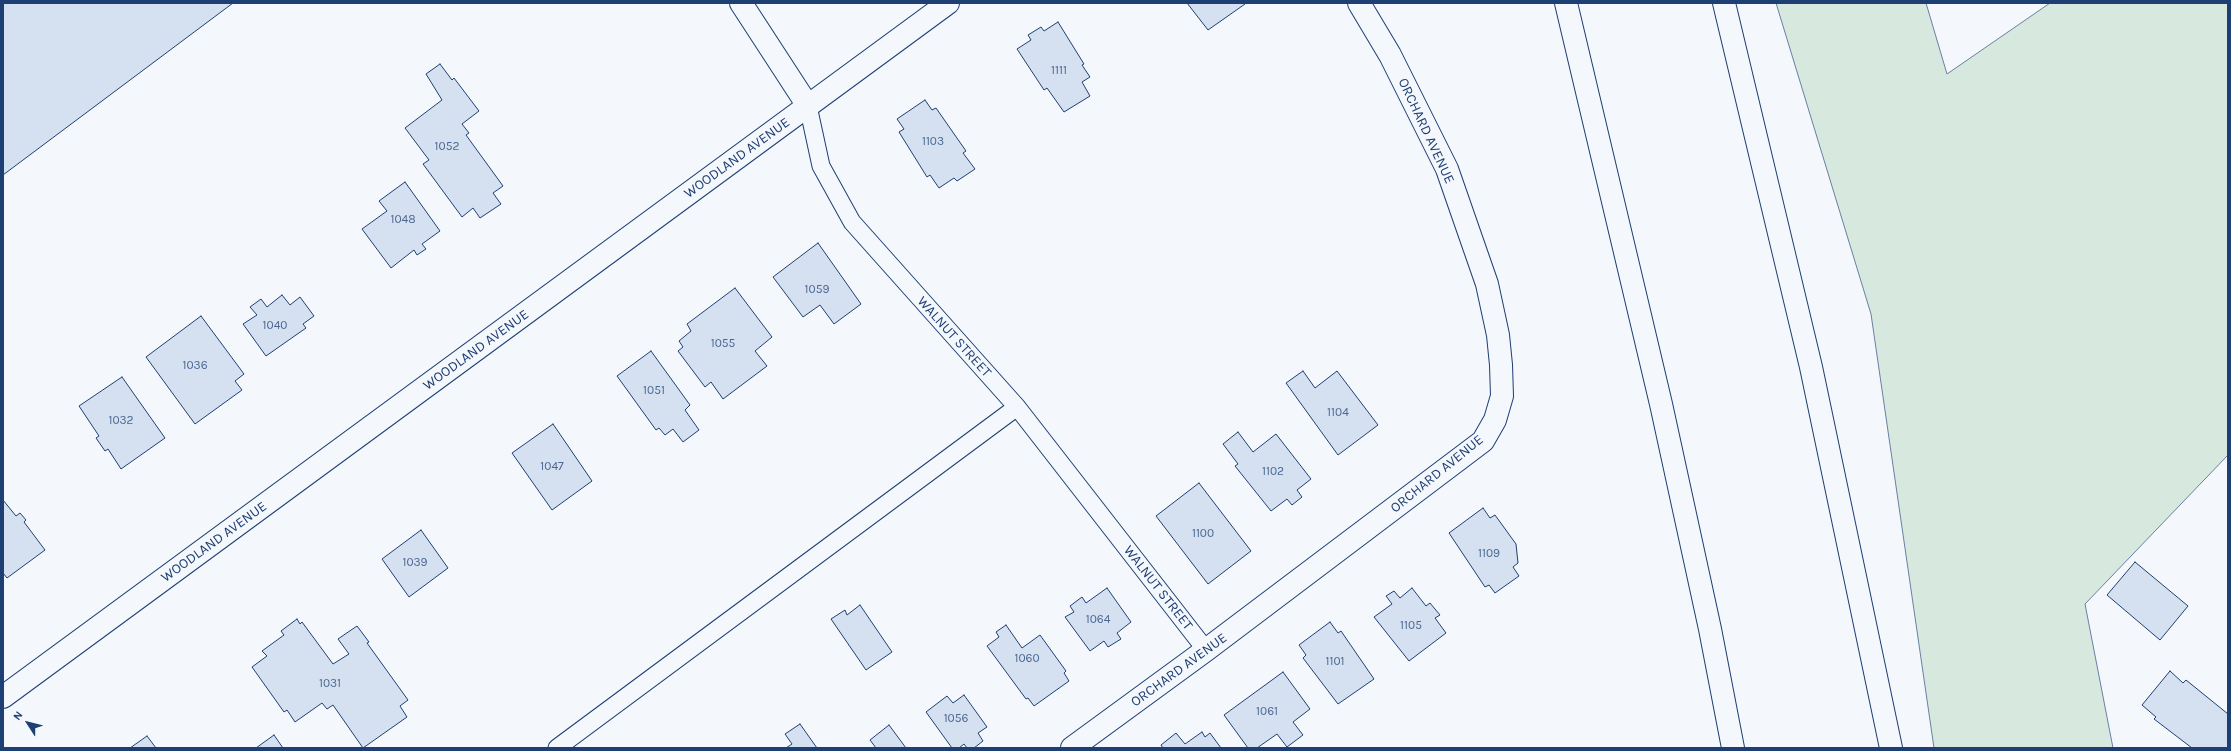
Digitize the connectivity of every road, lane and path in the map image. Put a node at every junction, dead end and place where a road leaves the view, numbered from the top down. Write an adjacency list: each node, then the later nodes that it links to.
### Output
1 (741, 3): 6 (main road, WALNUT STREET)
2 (948, 3): 6 (main road, WOODLAND AVENUE)
3 (1359, 3): 8 (main road, ORCHARD AVENUE)
4 (1566, 3): 12 (main road)
5 (1724, 3): 13 (main road)
6 (808, 106): 7 (lane, WALNUT STREET); 9 (main road, WOODLAND AVENUE)
7 (1017, 407): 8 (lane, WALNUT STREET); 10 (lane)
8 (1206, 650): 11 (main road, ORCHARD AVENUE)
9 (3, 697)
10 (557, 748)
11 (1072, 748)
12 (1733, 748)
13 (1891, 748)

